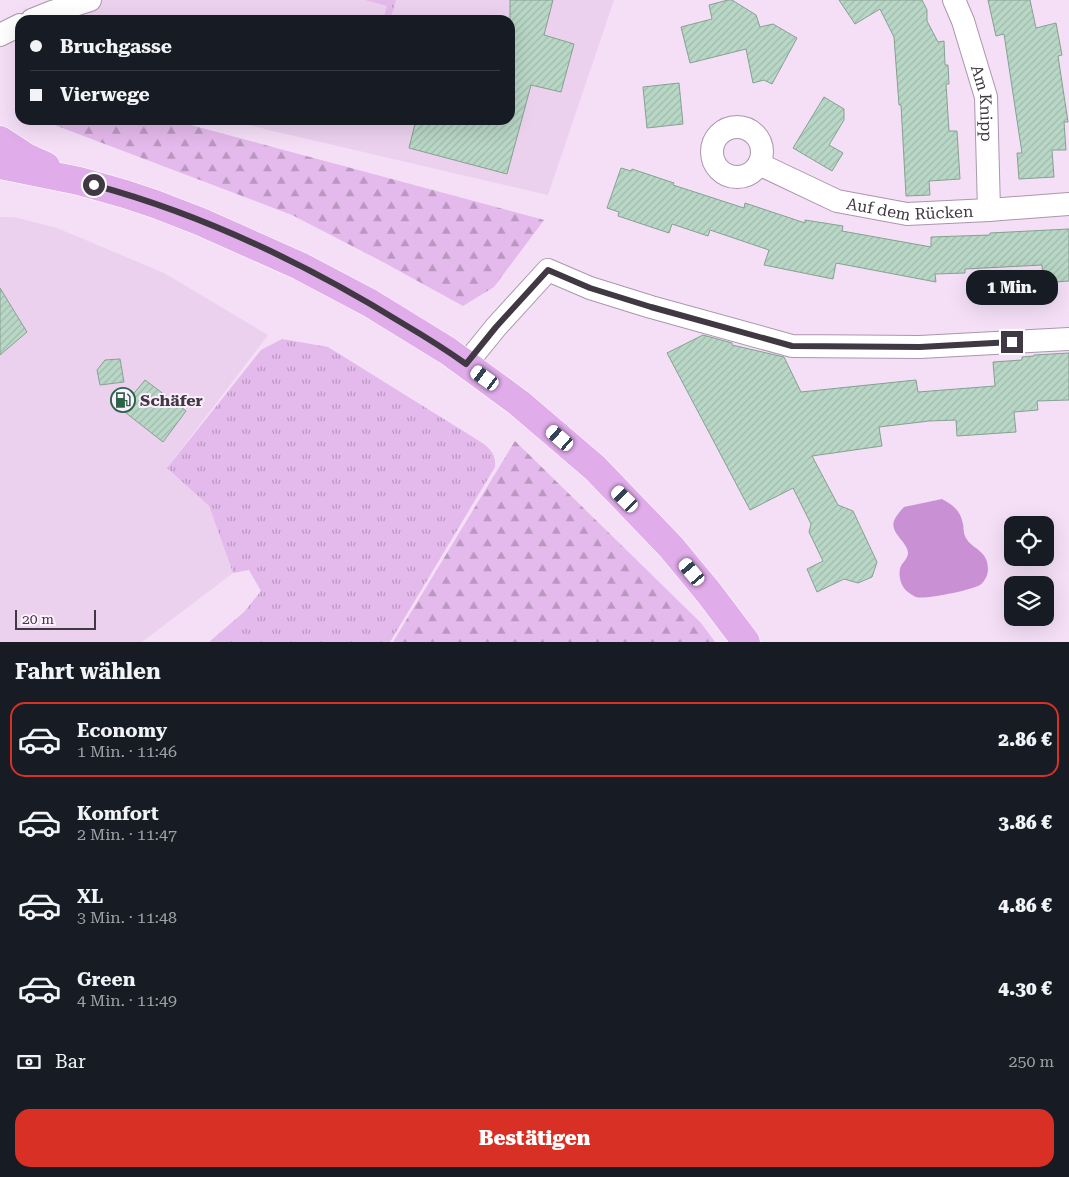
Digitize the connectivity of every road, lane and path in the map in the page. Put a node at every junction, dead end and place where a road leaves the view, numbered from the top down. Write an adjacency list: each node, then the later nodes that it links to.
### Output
1 (90, 0): 3 (street)
2 (954, 0): 11 (street, Am Knipp)
3 (44, 15)
4 (15, 28): 5 (street)
5 (0, 35)
6 (0, 140): 9 (main road)
7 (759, 164): 11 (street, Auf dem Rücken)
8 (0, 165): 9 (main road)
9 (79, 181): 13 (main road)
10 (1069, 204): 11 (street, Auf dem Rücken)
11 (989, 210)
12 (1069, 339): 13 (street)
13 (466, 364): 14 (main road)
14 (746, 642)

